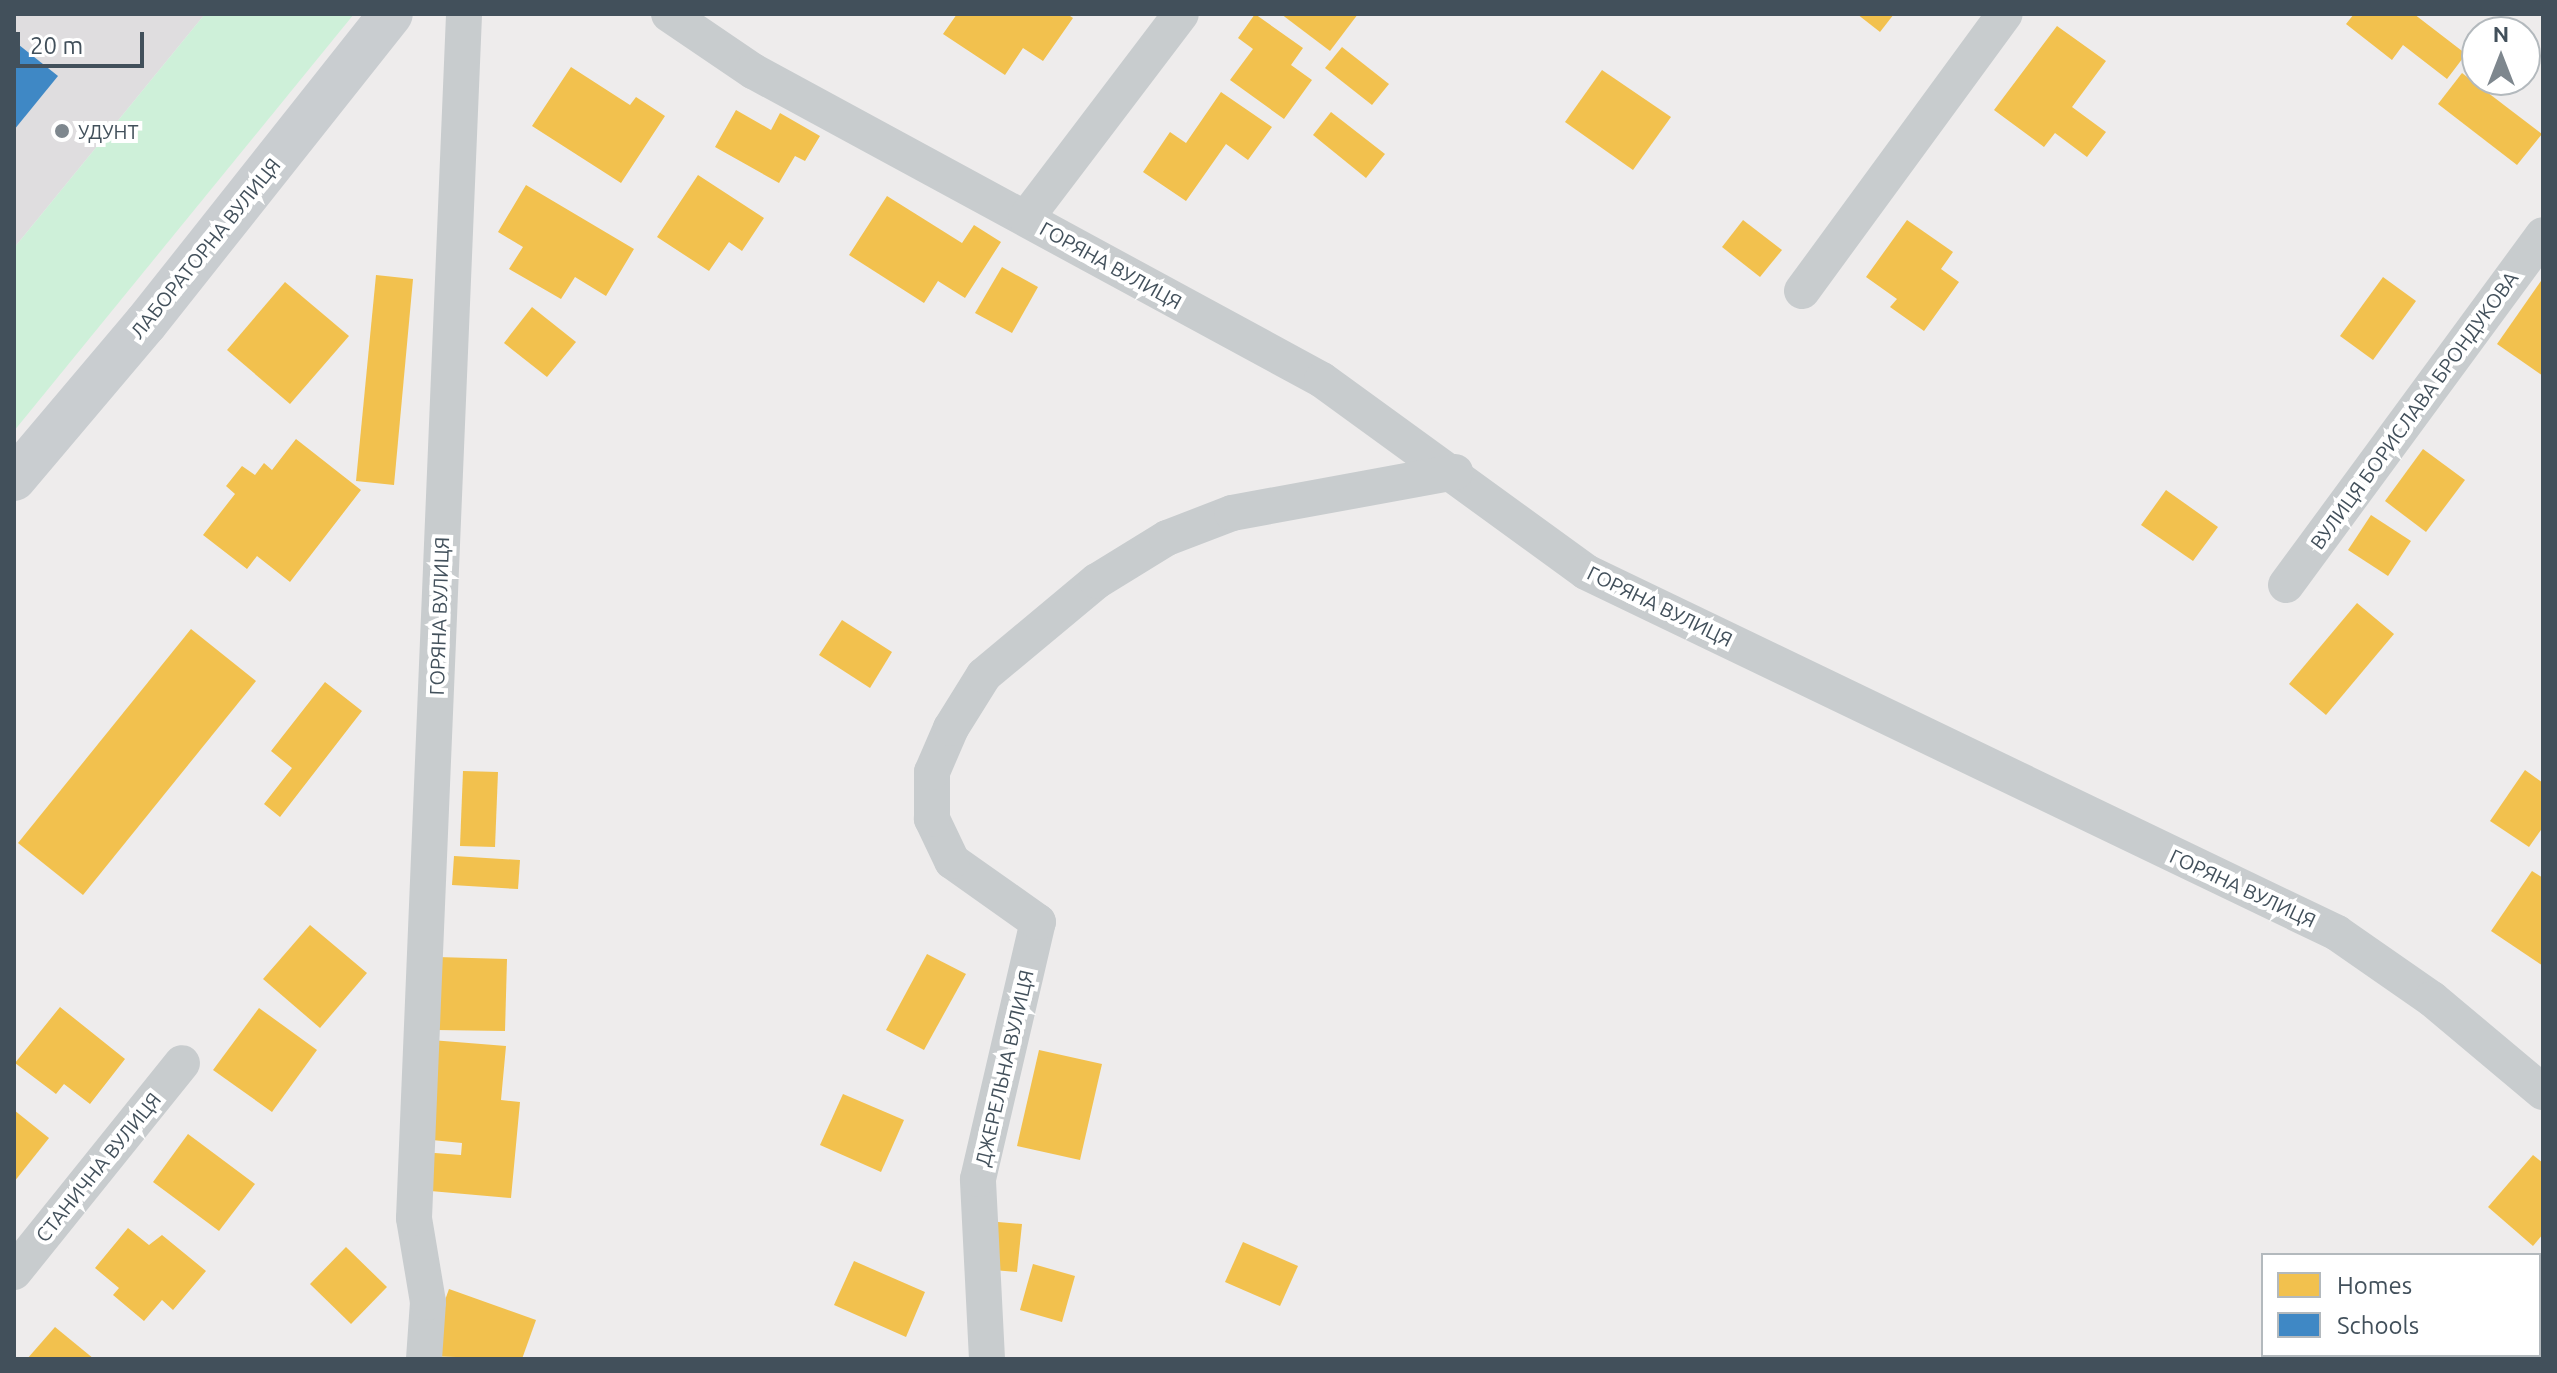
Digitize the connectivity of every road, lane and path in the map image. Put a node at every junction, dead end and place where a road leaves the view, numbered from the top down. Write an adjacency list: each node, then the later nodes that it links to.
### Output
1 (391, 14): 10 (main road, ЛАБОРАТОРНА ВУЛИЦЯ)
2 (464, 14): 15 (street, ГОРЯНА ВУЛИЦЯ)
3 (669, 14): 6 (street, ГОРЯНА ВУЛИЦЯ)
4 (1181, 14): 6 (street)
5 (2005, 14): 8 (street)
6 (1026, 218): 9 (street, ГОРЯНА ВУЛИЦЯ)
7 (2543, 235): 11 (street, ВУЛИЦЯ БОРИСЛАВА БРОНДУКОВА)
8 (1802, 291)
9 (1455, 472): 13 (street, ГОРЯНА ВУЛИЦЯ); 16 (street, ДЖЕРЕЛЬНА ВУЛИЦЯ)
10 (14, 479)
11 (2286, 585)
12 (182, 1063): 14 (street, СТАНИЧНА ВУЛИЦЯ)
13 (2543, 1092)
14 (14, 1272)
15 (424, 1359)
16 (987, 1359)

